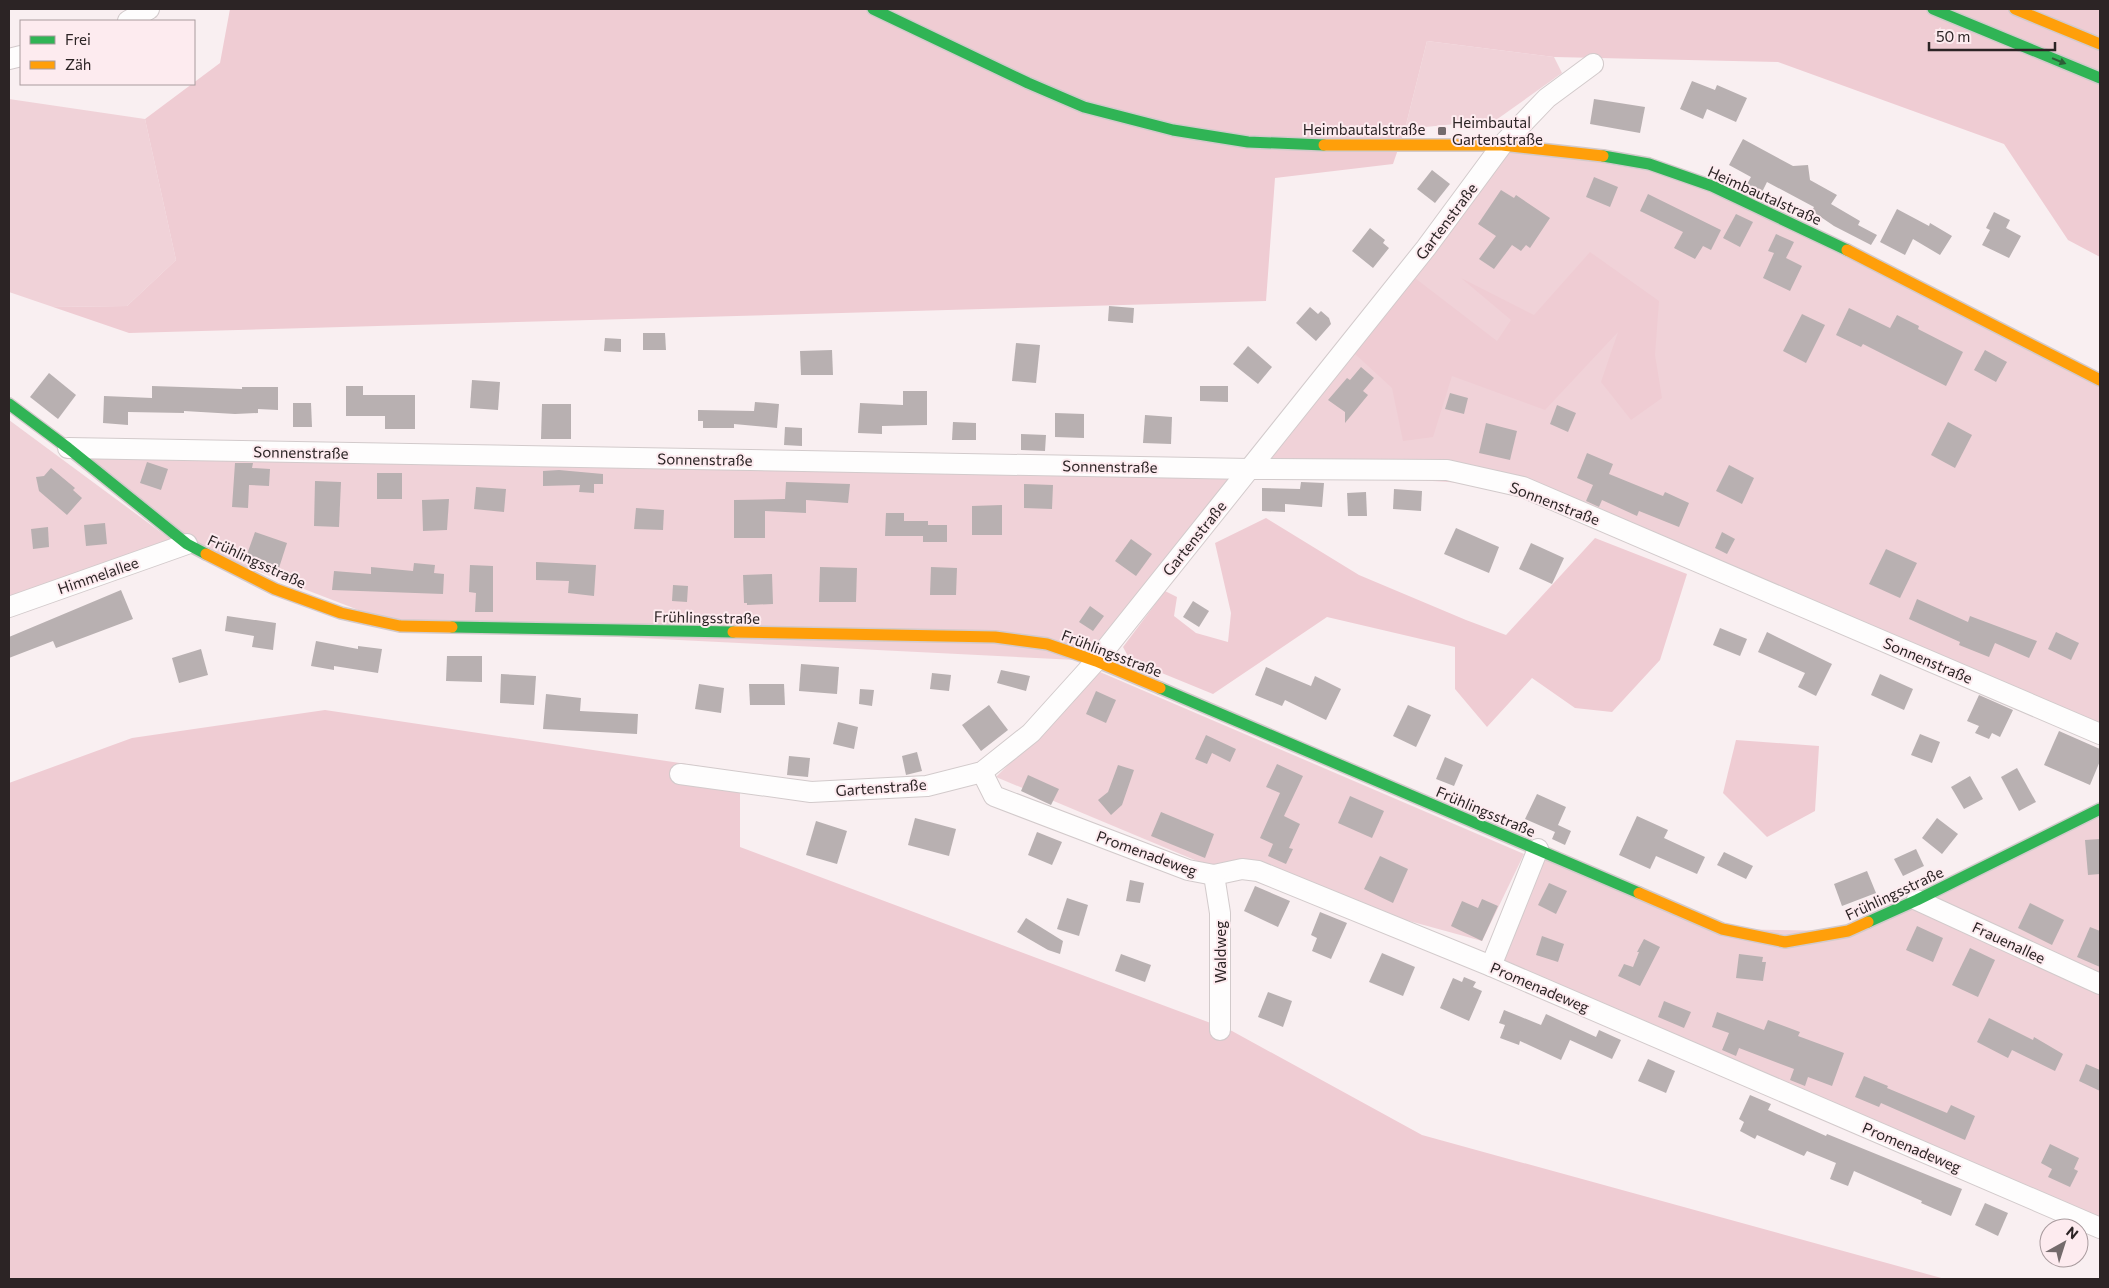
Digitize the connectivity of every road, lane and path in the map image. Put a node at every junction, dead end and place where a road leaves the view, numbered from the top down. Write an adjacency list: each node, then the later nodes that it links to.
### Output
1 (149, 9): 5 (street)
2 (873, 9): 9 (main road, Heimbautalstraße)
3 (1933, 9): 8 (main road, one-way to 8)
4 (2015, 9): 6 (main road)
5 (130, 20)
6 (2100, 44)
7 (1593, 64): 9 (street, Gartenstraße)
8 (2100, 78)
9 (1502, 144): 10 (main road, Heimbautalstraße); 13 (street, Gartenstraße)
10 (2100, 380)
11 (9, 404): 12 (main road, Frühlingsstraße)
12 (68, 448): 13 (street, Sonnenstraße); 14 (main road, Frühlingsstraße)
13 (1250, 469): 16 (street, Gartenstraße); 17 (street, Sonnenstraße)
14 (187, 544): 15 (street, Himmelallee); 16 (main road, Frühlingsstraße)
15 (9, 607)
16 (1096, 661): 18 (street, Gartenstraße); 21 (main road, Frühlingsstraße)
17 (2100, 734)
18 (982, 772): 19 (street, Gartenstraße); 22 (street, Promenadeweg)
19 (680, 774)
20 (2100, 809): 23 (main road, Frühlingsstraße)
21 (1538, 849): 23 (main road, Frühlingsstraße); 24 (street)
22 (1214, 875): 24 (street, Promenadeweg); 26 (street, Waldweg)
23 (1917, 900): 25 (street, Frauenallee)
24 (1491, 966): 27 (street, Promenadeweg)
25 (2100, 984)
26 (1220, 1030)
27 (2100, 1228)

